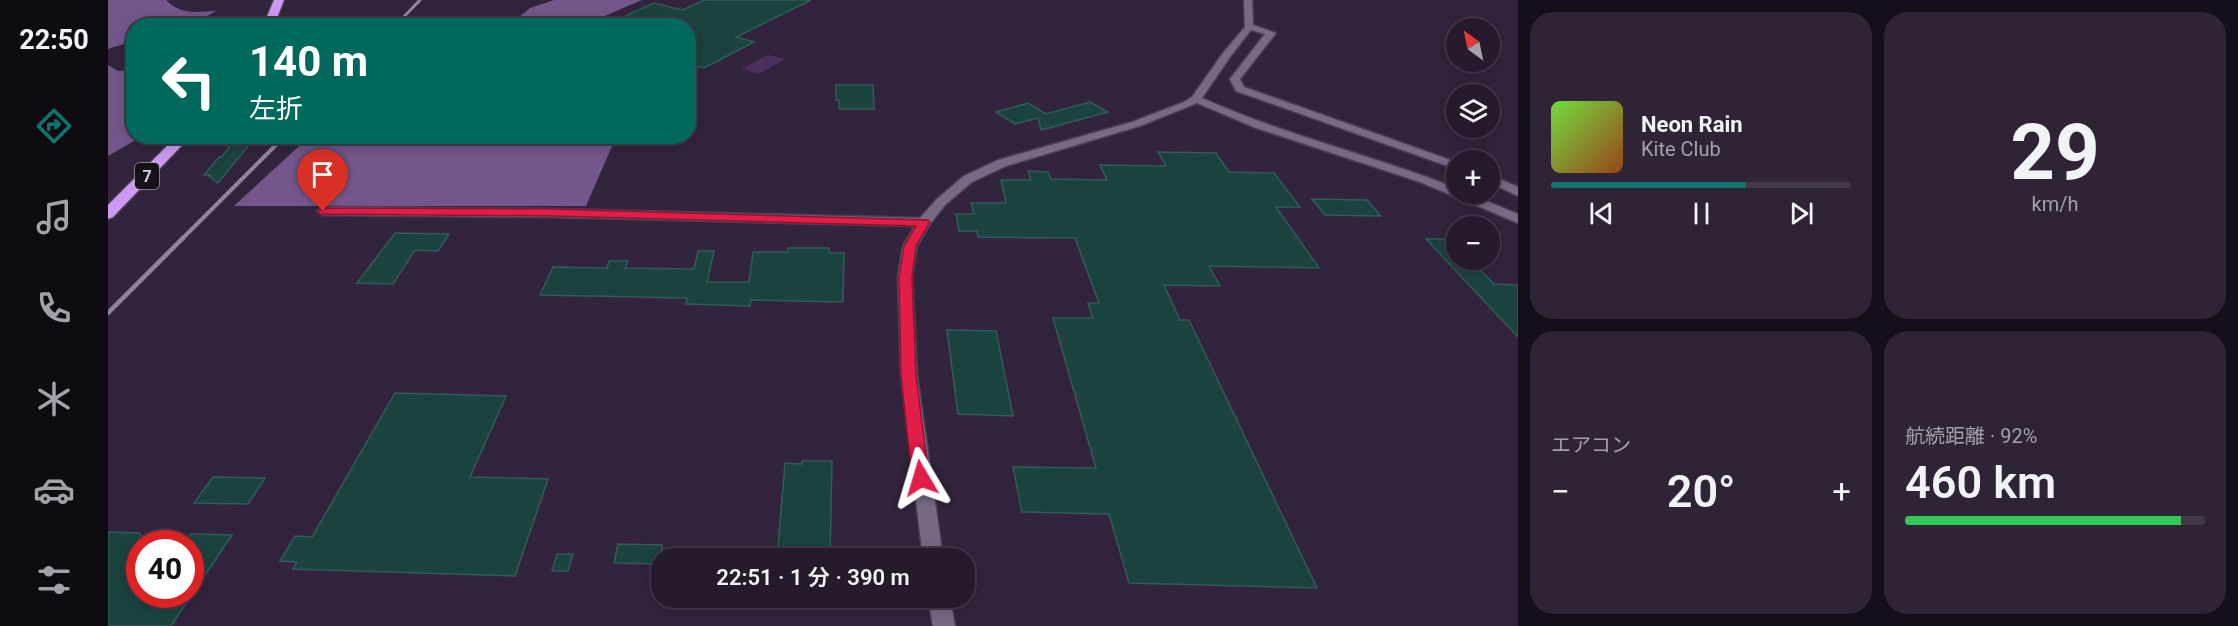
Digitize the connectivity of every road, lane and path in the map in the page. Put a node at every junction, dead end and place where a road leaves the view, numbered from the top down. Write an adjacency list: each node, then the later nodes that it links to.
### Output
1 (279, 0): 3 (highway)
2 (1248, 0): 4 (street)
3 (271, 18)
4 (1249, 27): 5 (street); 7 (street)
5 (1196, 99): 9 (street); 15 (street)
6 (177, 144): 13 (highway, 7)
7 (1446, 162)
8 (1500, 184): 10 (street)
9 (1446, 188)
10 (1518, 192)
11 (1483, 204): 14 (street)
12 (323, 211): 15 (street)
13 (108, 214)
14 (1518, 219)
15 (924, 222): 16 (street)
16 (932, 548)
17 (941, 608): 18 (street)
18 (944, 626)

